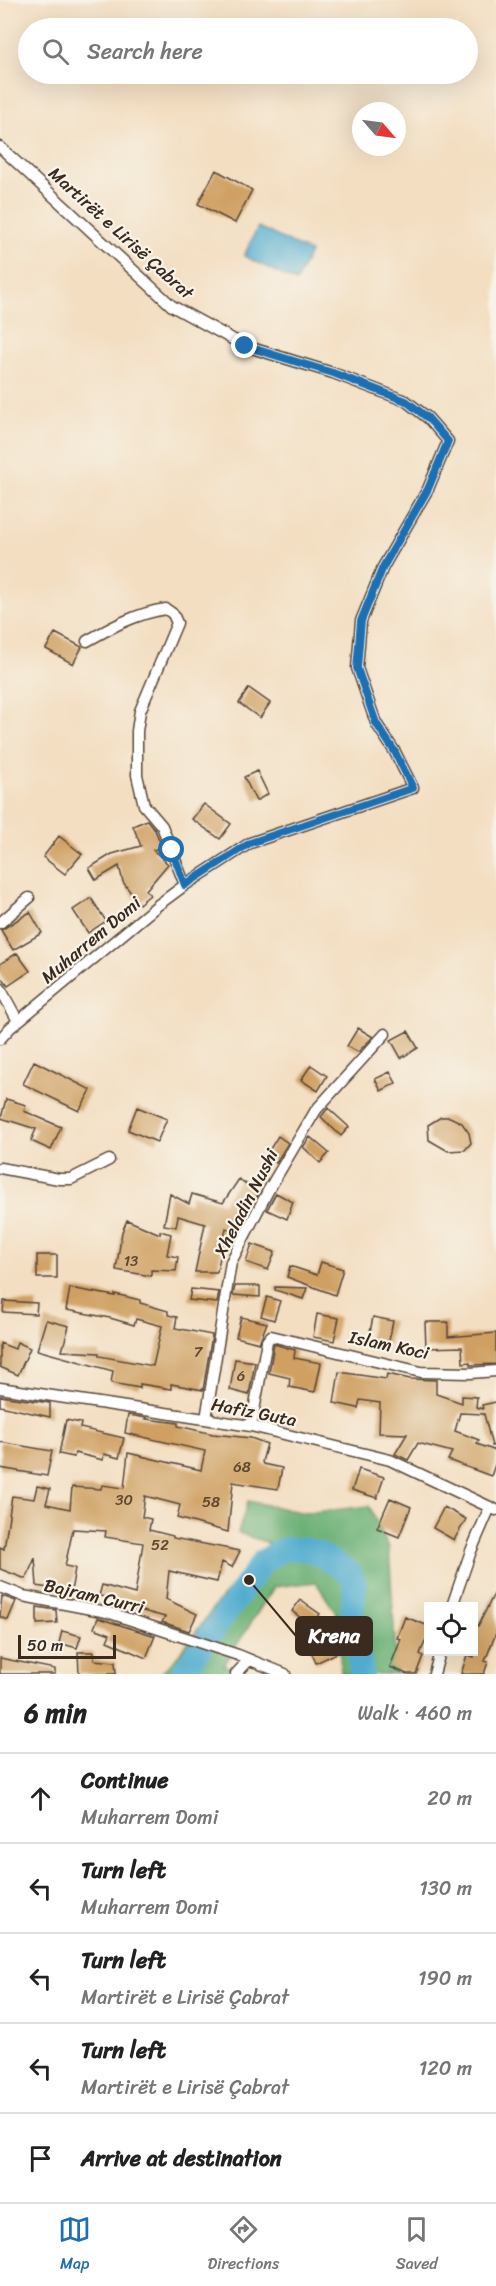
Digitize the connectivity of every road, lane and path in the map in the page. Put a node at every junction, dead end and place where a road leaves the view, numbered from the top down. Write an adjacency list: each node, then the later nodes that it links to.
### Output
1 (0, 147): 3 (street, Martirët e Lirisë Çabrat)
2 (87, 641): 4 (street)
3 (399, 795): 4 (street, Muharrem Domi)
4 (185, 885): 8 (street, Muharrem Domi)
5 (29, 898): 6 (street)
6 (0, 923)
7 (2, 992): 8 (street)
8 (18, 1021): 10 (street, Muharrem Domi)
9 (385, 1034): 15 (street, Xheladin Nushi)
10 (0, 1039)
11 (109, 1160): 12 (street)
12 (0, 1168)
13 (496, 1371): 16 (street, Islam Koci)
14 (0, 1388): 15 (street, Hafiz Guta)
15 (206, 1419): 16 (street, Hafiz Guta)
16 (251, 1426): 17 (street, Hafiz Guta)
17 (493, 1509): 19 (street, Hafiz Guta)
18 (0, 1587): 21 (street, Bajram Curri)
19 (453, 1602)
20 (439, 1656): 24 (street)
21 (243, 1658): 22 (street); 23 (street, Bajram Curri)
22 (236, 1674)
23 (285, 1674)
24 (434, 1674)

